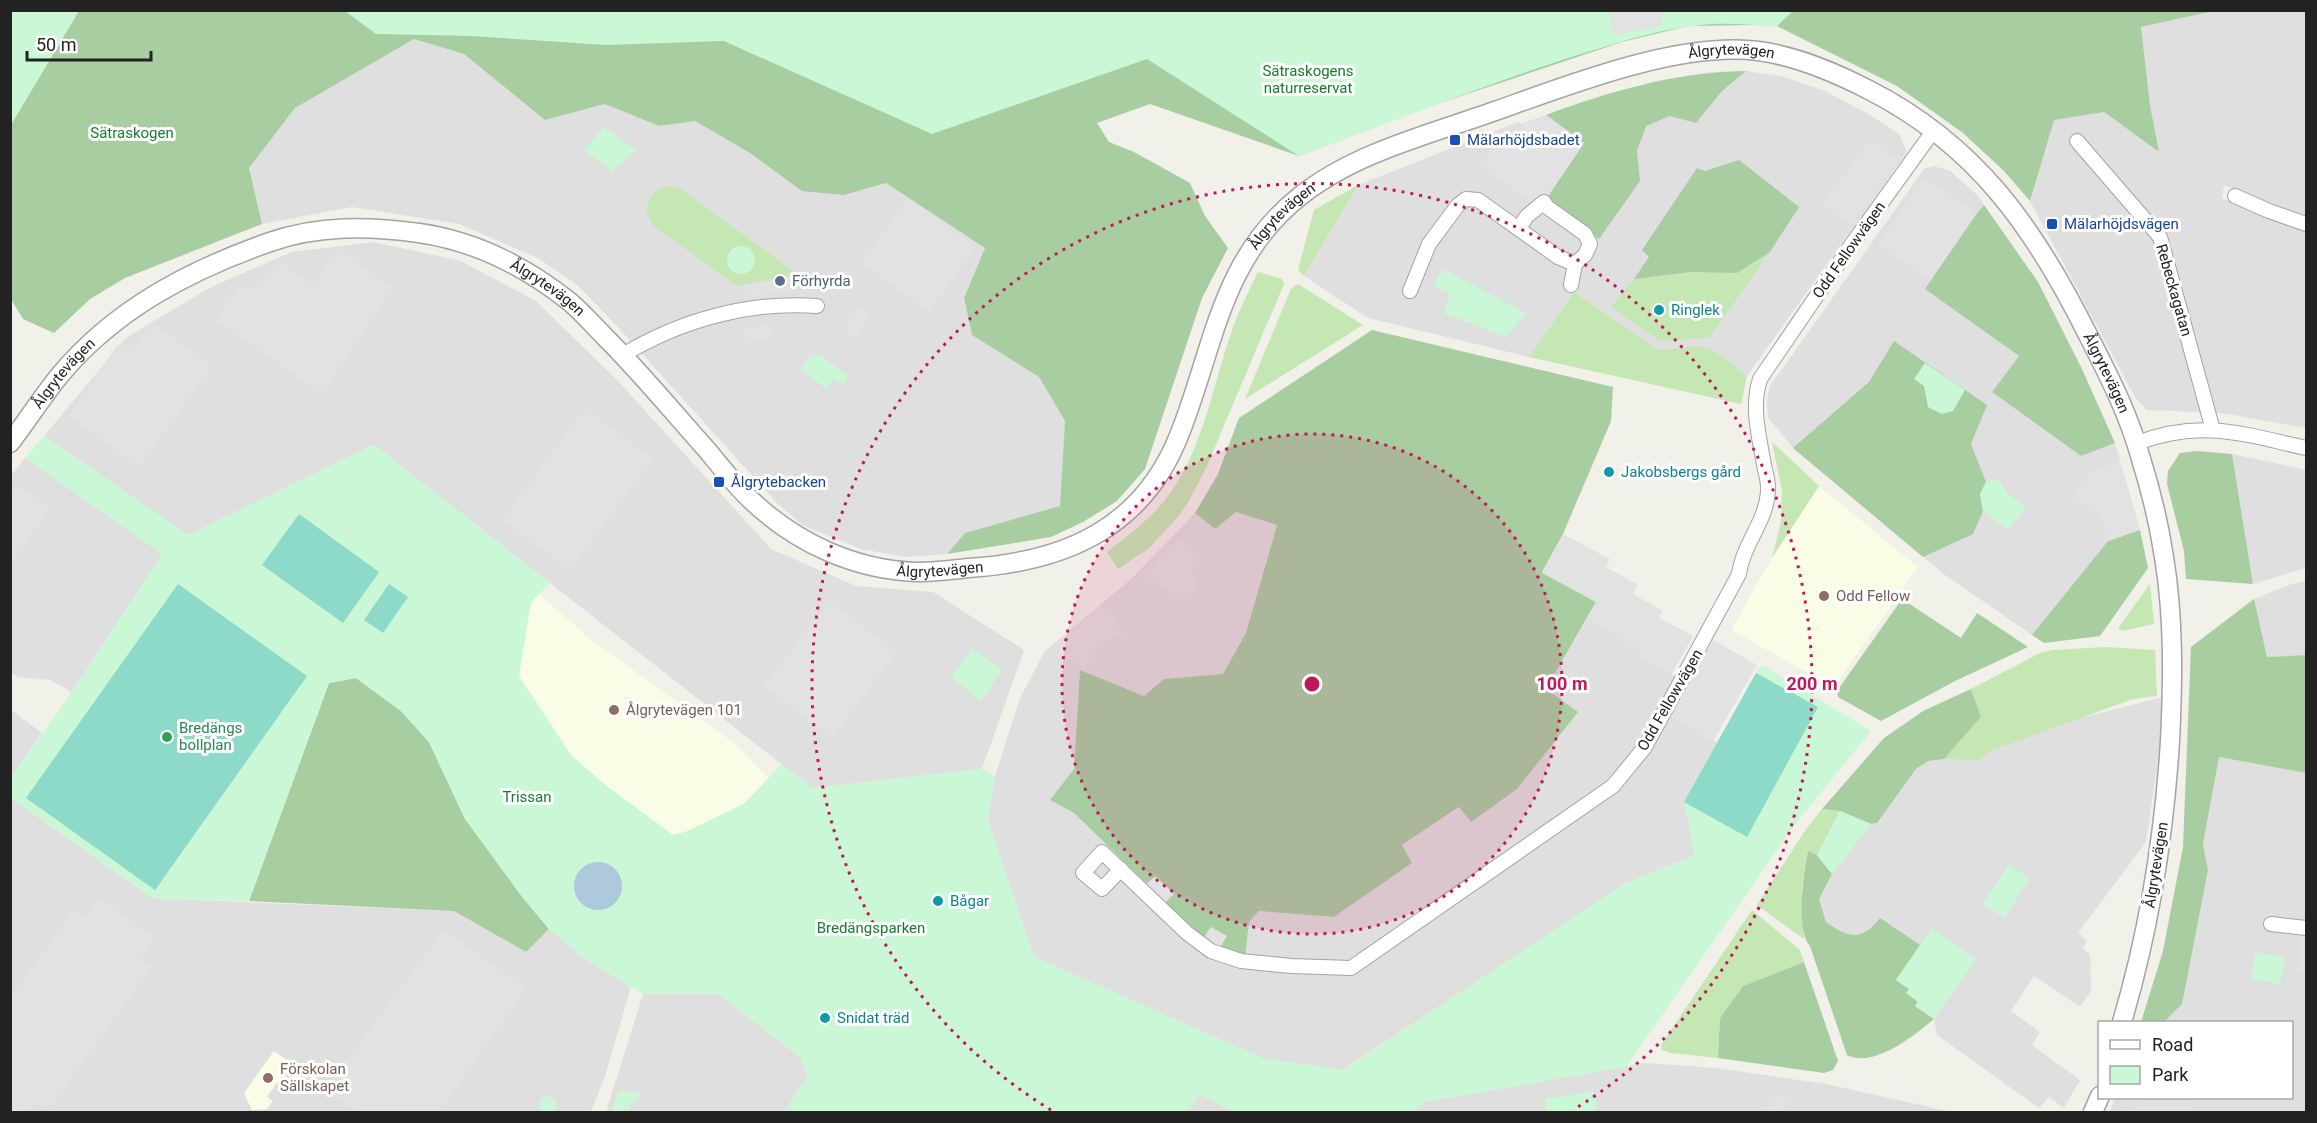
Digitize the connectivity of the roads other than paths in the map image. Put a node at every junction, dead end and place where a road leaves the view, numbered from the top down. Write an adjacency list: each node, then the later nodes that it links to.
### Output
1 (1934, 130): 10 (street, Ålgrytevägen); 13 (street, Ålgrytevägen); 15 (street, Odd Fellowvägen)
2 (2076, 141): 11 (street, Rebeckagatan)
3 (2235, 196): 4 (street)
4 (2307, 224)
5 (1519, 228): 6 (street); 6 (street); 8 (street)
6 (1575, 264): 7 (street)
7 (1571, 285)
8 (1410, 291)
9 (818, 306): 10 (street)
10 (623, 355): 12 (street, Ålgrytevägen)
11 (2213, 430): 13 (street); 14 (street)
12 (10, 443)
13 (2137, 443): 18 (street, Ålgrytevägen)
14 (2307, 448)
15 (1120, 869)
16 (2271, 924): 17 (street)
17 (2307, 928)
18 (2123, 1021)

